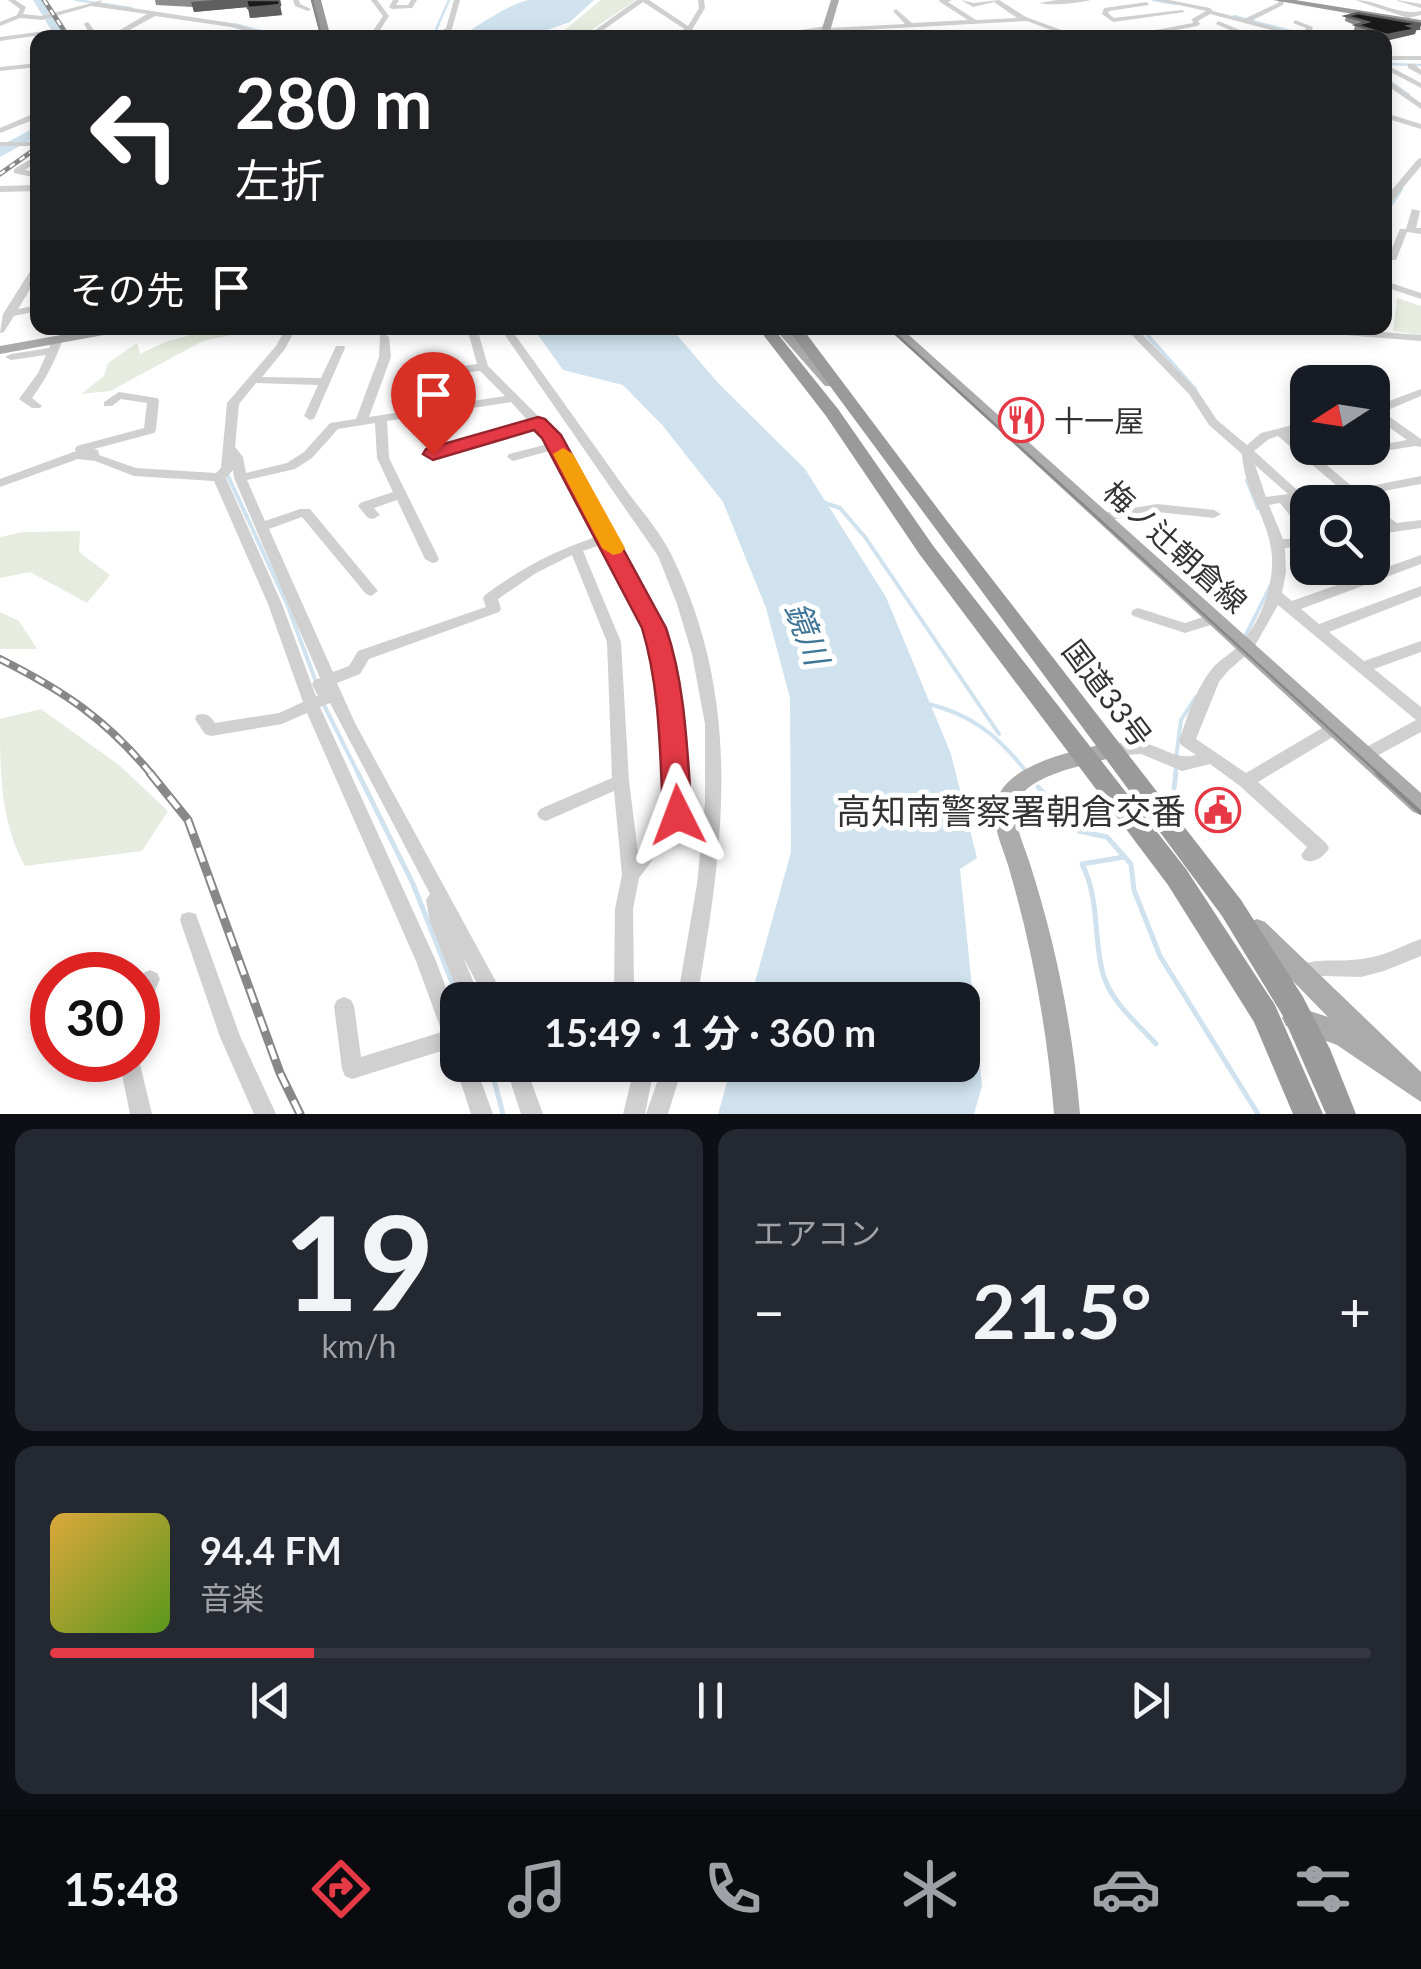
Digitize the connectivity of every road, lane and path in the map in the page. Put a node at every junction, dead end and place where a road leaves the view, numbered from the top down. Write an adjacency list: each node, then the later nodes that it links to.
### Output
1 (11, 0): 35 (street)
2 (296, 0): 22 (street)
3 (374, 0): 60 (street)
4 (396, 0): 5 (street)
5 (414, 0)
6 (643, 0): 62 (street); 63 (street)
7 (701, 0): 64 (street)
8 (835, 0): 65 (main road)
9 (944, 0): 30 (street)
10 (964, 0): 38 (street)
11 (1088, 0): 19 (street); 25 (street)
12 (1126, 0): 24 (street)
13 (1159, 0): 32 (street)
14 (1212, 0): 32 (street)
15 (1280, 0): 37 (highway); 42 (street)
16 (1298, 0): 37 (highway)
17 (1358, 0): 37 (street)
18 (1400, 0): 34 (street)
19 (1062, 1): 23 (street)
20 (97, 2): 31 (street); 36 (street); 43 (street)
21 (456, 2): 53 (street); 61 (street)
22 (310, 3): 58 (highway); 59 (highway)
23 (1042, 3)
24 (1147, 4): 25 (street); 28 (street)
25 (1108, 8): 41 (street)
26 (896, 11): 50 (street)
27 (987, 12): 30 (street)
28 (1182, 12): 32 (street); 39 (street)
29 (937, 13): 48 (street)
30 (964, 13): 44 (street)
31 (153, 14): 43 (street); 49 (street)
32 (1205, 14): 42 (street); 51 (street); 69 (street)
33 (124, 15): 49 (street)
34 (1421, 15): 37 (highway)
35 (19, 16): 36 (street); 46 (street)
36 (47, 17): 54 (street)
37 (1407, 18)
38 (1024, 19): 40 (street); 68 (street)
39 (1140, 19): 41 (street); 69 (street)
40 (997, 20): 44 (street); 67 (street)
41 (1124, 20): 52 (street)
42 (1246, 20): 51 (street); 71 (street)
43 (218, 22): 57 (street)
44 (975, 22): 48 (street)
45 (1295, 22): 72 (street)
46 (0, 24)
47 (87, 24): 55 (street)
48 (945, 24): 50 (street)
49 (132, 26): 56 (street)
50 (910, 26): 66 (street)
51 (1233, 27): 70 (street)
52 (1133, 28)
53 (440, 29)
54 (53, 30)
55 (91, 30)
56 (124, 30)
57 (262, 30)
58 (314, 30)
59 (322, 30)
60 (376, 30)
61 (447, 30)
62 (599, 30)
63 (681, 30)
64 (688, 30)
65 (826, 30)
66 (853, 30)
67 (1008, 30)
68 (1056, 30)
69 (1159, 30)
70 (1239, 30)
71 (1288, 30)
72 (1308, 30)
73 (30, 36): 74 (street)
74 (0, 38)
75 (1392, 57): 76 (street)
76 (1421, 58)
77 (0, 59): 80 (street)
78 (1392, 59): 82 (street)
79 (1392, 61): 85 (street)
80 (30, 63)
81 (30, 64): 83 (street)
82 (1418, 68)
83 (0, 69)
84 (1392, 84): 86 (street)
85 (1421, 86)
86 (1404, 92): 87 (street); 88 (street)
87 (1392, 93)
88 (1421, 107)
89 (30, 116): 93 (street)
90 (30, 118): 96 (street)
91 (1392, 118): 92 (street)
92 (1398, 120): 94 (street); 95 (street)
93 (0, 122)
94 (1392, 124)
95 (1421, 127)
96 (0, 131)
97 (12, 144): 98 (street)
98 (0, 155)
99 (1421, 160): 104 (street)
100 (30, 162): 101 (street)
101 (30, 173)
102 (0, 190): 103 (street)
103 (30, 192)
104 (1392, 195)
105 (1416, 211): 107 (street)
106 (1403, 231): 108 (street)
107 (1421, 232)
108 (1392, 258)
109 (30, 280): 113 (street)
110 (1392, 286): 111 (street)
111 (1421, 296)
112 (30, 310): 113 (street)
113 (8, 314): 114 (street)
114 (0, 330)
115 (92, 335): 128 (main road)
116 (288, 335): 133 (street)
117 (474, 335): 131 (street)
118 (512, 335): 215 (street)
119 (771, 335): 141 (highway, 国道33号)
120 (784, 335): 141 (main road)
121 (786, 335): 140 (main road)
122 (799, 335): 140 (highway, 国道33号)
123 (902, 335): 171 (main road, 梅ノ辻朝倉線)
124 (1137, 335): 154 (street)
125 (1378, 335): 127 (street)
126 (384, 337): 144 (street)
127 (1421, 338)
128 (56, 344): 130 (main road); 138 (street)
129 (340, 348): 134 (street)
130 (5, 354)
131 (483, 367): 132 (street); 136 (street)
132 (441, 372)
133 (255, 380): 134 (street); 152 (street)
134 (325, 382): 142 (street)
135 (1418, 397): 139 (street)
136 (514, 398): 143 (street); 146 (street)
137 (108, 404): 158 (street)
138 (36, 406)
139 (1390, 406)
140 (854, 410): 198 (highway, 国道33号)
141 (832, 413): 198 (highway, 国道33号)
142 (310, 416)
143 (381, 420): 144 (street); 165 (street)
144 (361, 422): 160 (street)
145 (1390, 422): 150 (street)
146 (538, 423): 151 (street); 155 (street)
147 (1290, 428): 148 (street)
148 (1279, 431): 149 (street); 154 (street)
149 (1290, 441)
150 (1419, 443): 153 (street)
151 (557, 445): 156 (street); 177 (street)
152 (229, 447): 159 (street); 160 (street)
153 (1390, 448)
154 (1248, 450): 166 (street); 167 (street)
155 (433, 454)
156 (513, 457)
157 (1318, 465): 163 (street)
158 (122, 468): 159 (street); 162 (street)
159 (219, 477): 193 (street)
160 (240, 478): 174 (street)
161 (1421, 480): 164 (street)
162 (0, 483)
163 (1342, 485)
164 (1390, 489)
165 (402, 494): 170 (street); 181 (street)
166 (1283, 499): 167 (street); 168 (street)
167 (1260, 502): 179 (street)
168 (1290, 507)
169 (1214, 514): 171 (street)
170 (373, 515)
171 (1103, 517): 188 (main road, 梅ノ辻朝倉線)
172 (1421, 524): 175 (street)
173 (1390, 525): 175 (street)
174 (261, 527): 183 (street); 193 (street)
175 (1394, 528): 176 (street)
176 (1390, 529)
177 (608, 538): 180 (street); 207 (street)
178 (1290, 543): 179 (street)
179 (1278, 544): 185 (street)
180 (575, 547): 193 (street); 201 (street)
181 (432, 559)
182 (1421, 559): 186 (street)
183 (371, 591)
184 (1421, 591): 189 (street)
185 (1275, 594): 186 (street); 191 (street)
186 (1291, 607): 189 (street)
187 (1138, 613): 188 (street)
188 (1214, 618): 191 (main road, 梅ノ辻朝倉線)
189 (1318, 630): 192 (street)
190 (1421, 646): 192 (street)
191 (1247, 647): 197 (main road, 梅ノ辻朝倉線); 200 (street)
192 (1363, 667): 194 (street)
193 (322, 697): 195 (street); 208 (street); 216 (street)
194 (1421, 716)
195 (202, 719)
196 (1421, 726): 199 (street)
197 (1335, 728): 199 (main road, 梅ノ辻朝倉線); 202 (street)
198 (1098, 754): 200 (street); 206 (highway, 国道33号); 218 (highway, 国道33号); 234 (main road)
199 (1365, 754): 203 (main road, 梅ノ辻朝倉線)
200 (1212, 756): 202 (street)
201 (621, 781): 204 (street); 207 (street)
202 (1246, 781): 205 (street)
203 (1417, 796)
204 (546, 814)
205 (1310, 855)
206 (1205, 868): 211 (main road); 219 (highway, 国道33号)
207 (632, 875): 214 (street)
208 (430, 880): 212 (street); 213 (street)
209 (189, 920): 228 (street)
210 (1421, 947): 211 (street)
211 (1298, 974): 221 (main road)
212 (464, 982)
213 (486, 982)
214 (627, 982)
215 (689, 982)
216 (440, 983)
217 (344, 1006): 220 (street)
218 (1265, 1014): 219 (main road); 235 (highway, 国道33号)
219 (1300, 1020): 221 (main road); 236 (highway, 国道33号)
220 (440, 1047)
221 (1396, 1067): 227 (main road)
222 (133, 1082): 229 (street)
223 (472, 1082): 230 (street)
224 (521, 1082): 231 (street)
225 (641, 1082): 232 (street)
226 (667, 1082): 233 (street)
227 (1421, 1089)
228 (263, 1113)
229 (140, 1114)
230 (482, 1114)
231 (532, 1114)
232 (634, 1114)
233 (657, 1114)
234 (1067, 1114)
235 (1308, 1114)
236 (1341, 1114)

